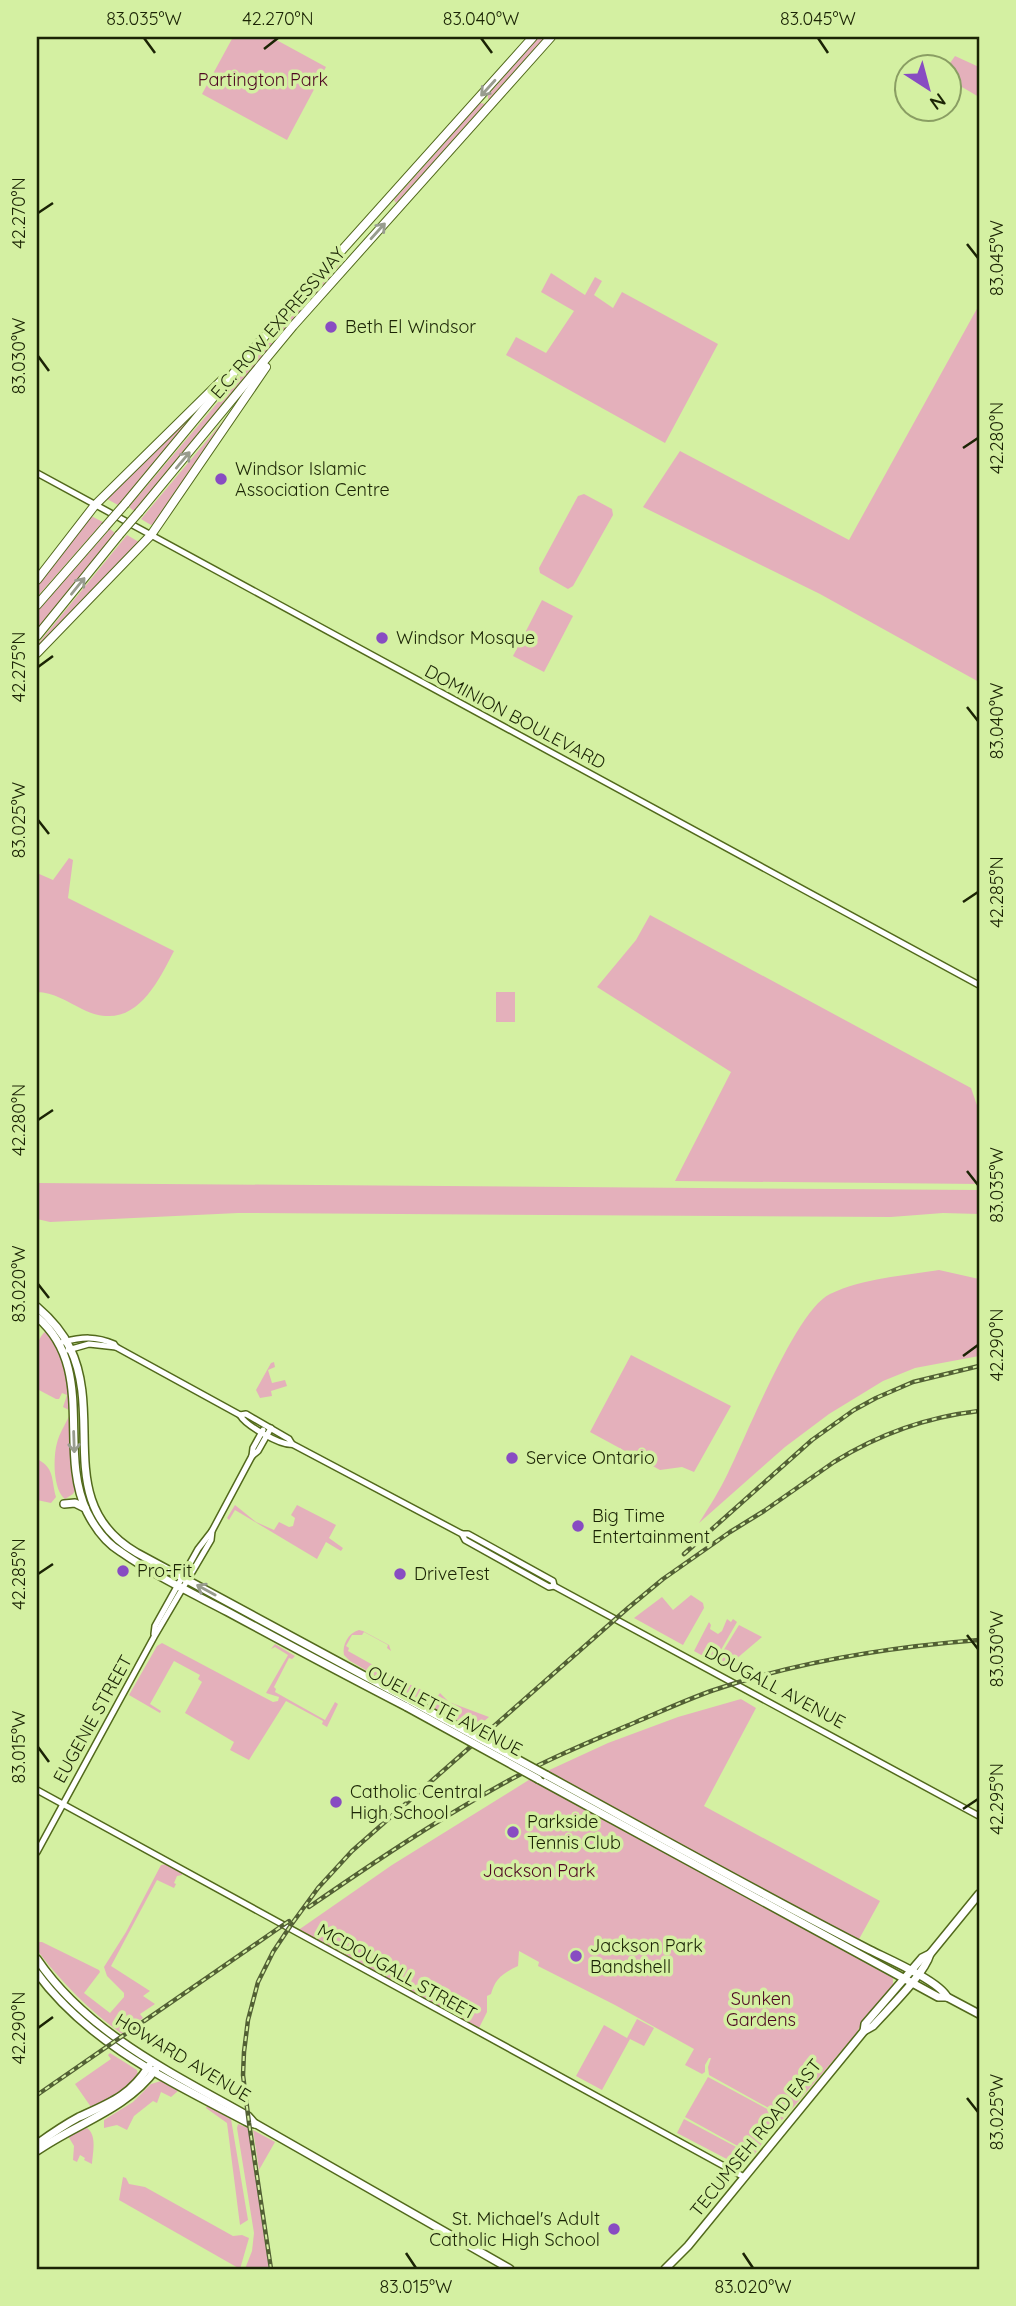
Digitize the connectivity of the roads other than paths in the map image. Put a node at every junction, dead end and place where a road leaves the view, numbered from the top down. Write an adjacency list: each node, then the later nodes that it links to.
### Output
1 (533, 37): 4 (highway, E.C. ROW EXPRESSWAY, one-way to 4)
2 (551, 37): 3 (highway, E.C. ROW EXPRESSWAY, one-way to 2)
3 (293, 326): 7 (highway); 10 (highway, E.C. ROW EXPRESSWAY, one-way to 3, bridge)
4 (256, 346): 6 (highway); 9 (highway, E.C. ROW EXPRESSWAY, bridge)
5 (37, 473): 6 (street, DOMINION BOULEVARD)
6 (95, 505): 7 (street, DOMINION BOULEVARD); 8 (highway)
7 (151, 535): 11 (highway); 12 (street, DOMINION BOULEVARD)
8 (37, 580)
9 (37, 605)
10 (37, 636)
11 (37, 653)
12 (979, 985)
13 (37, 1307): 15 (main road)
14 (37, 1317): 15 (main road)
15 (65, 1346): 16 (street, DOUGALL AVENUE); 21 (main road, OUELLETTE AVENUE, one-way to 21); 22 (main road, OUELLETTE AVENUE)
16 (240, 1415): 17 (street, DOUGALL AVENUE); 18 (street, DOUGALL AVENUE)
17 (268, 1427): 18 (street, EUGENIE STREET); 19 (street, DOUGALL AVENUE)
18 (264, 1434): 19 (street, DOUGALL AVENUE); 22 (street, EUGENIE STREET)
19 (292, 1444): 27 (street, DOUGALL AVENUE)
20 (64, 1504): 21 (main road)
21 (85, 1508): 23 (main road, OUELLETTE AVENUE)
22 (185, 1579): 23 (street, EUGENIE STREET); 24 (main road, OUELLETTE AVENUE, one-way to 22)
23 (181, 1587): 24 (main road, OUELLETTE AVENUE); 26 (street, EUGENIE STREET)
24 (409, 1704): 32 (main road, OUELLETTE AVENUE, bridge)
25 (37, 1790): 26 (street, MCDOUGALL STREET)
26 (63, 1804): 28 (street, EUGENIE STREET); 37 (street, MCDOUGALL STREET)
27 (979, 1816)
28 (37, 1852)
29 (979, 1894): 32 (main road, TECUMSEH ROAD EAST)
30 (37, 1959): 34 (main road, HOWARD AVENUE)
31 (37, 1973): 34 (main road, HOWARD AVENUE)
32 (911, 1976): 33 (main road, OUELLETTE AVENUE); 37 (main road, TECUMSEH ROAD EAST)
33 (979, 2014)
34 (153, 2066): 35 (main road); 36 (main road); 39 (main road, HOWARD AVENUE)
35 (37, 2144)
36 (37, 2151)
37 (744, 2178): 38 (main road, TECUMSEH ROAD EAST)
38 (669, 2268)
39 (510, 2269)

